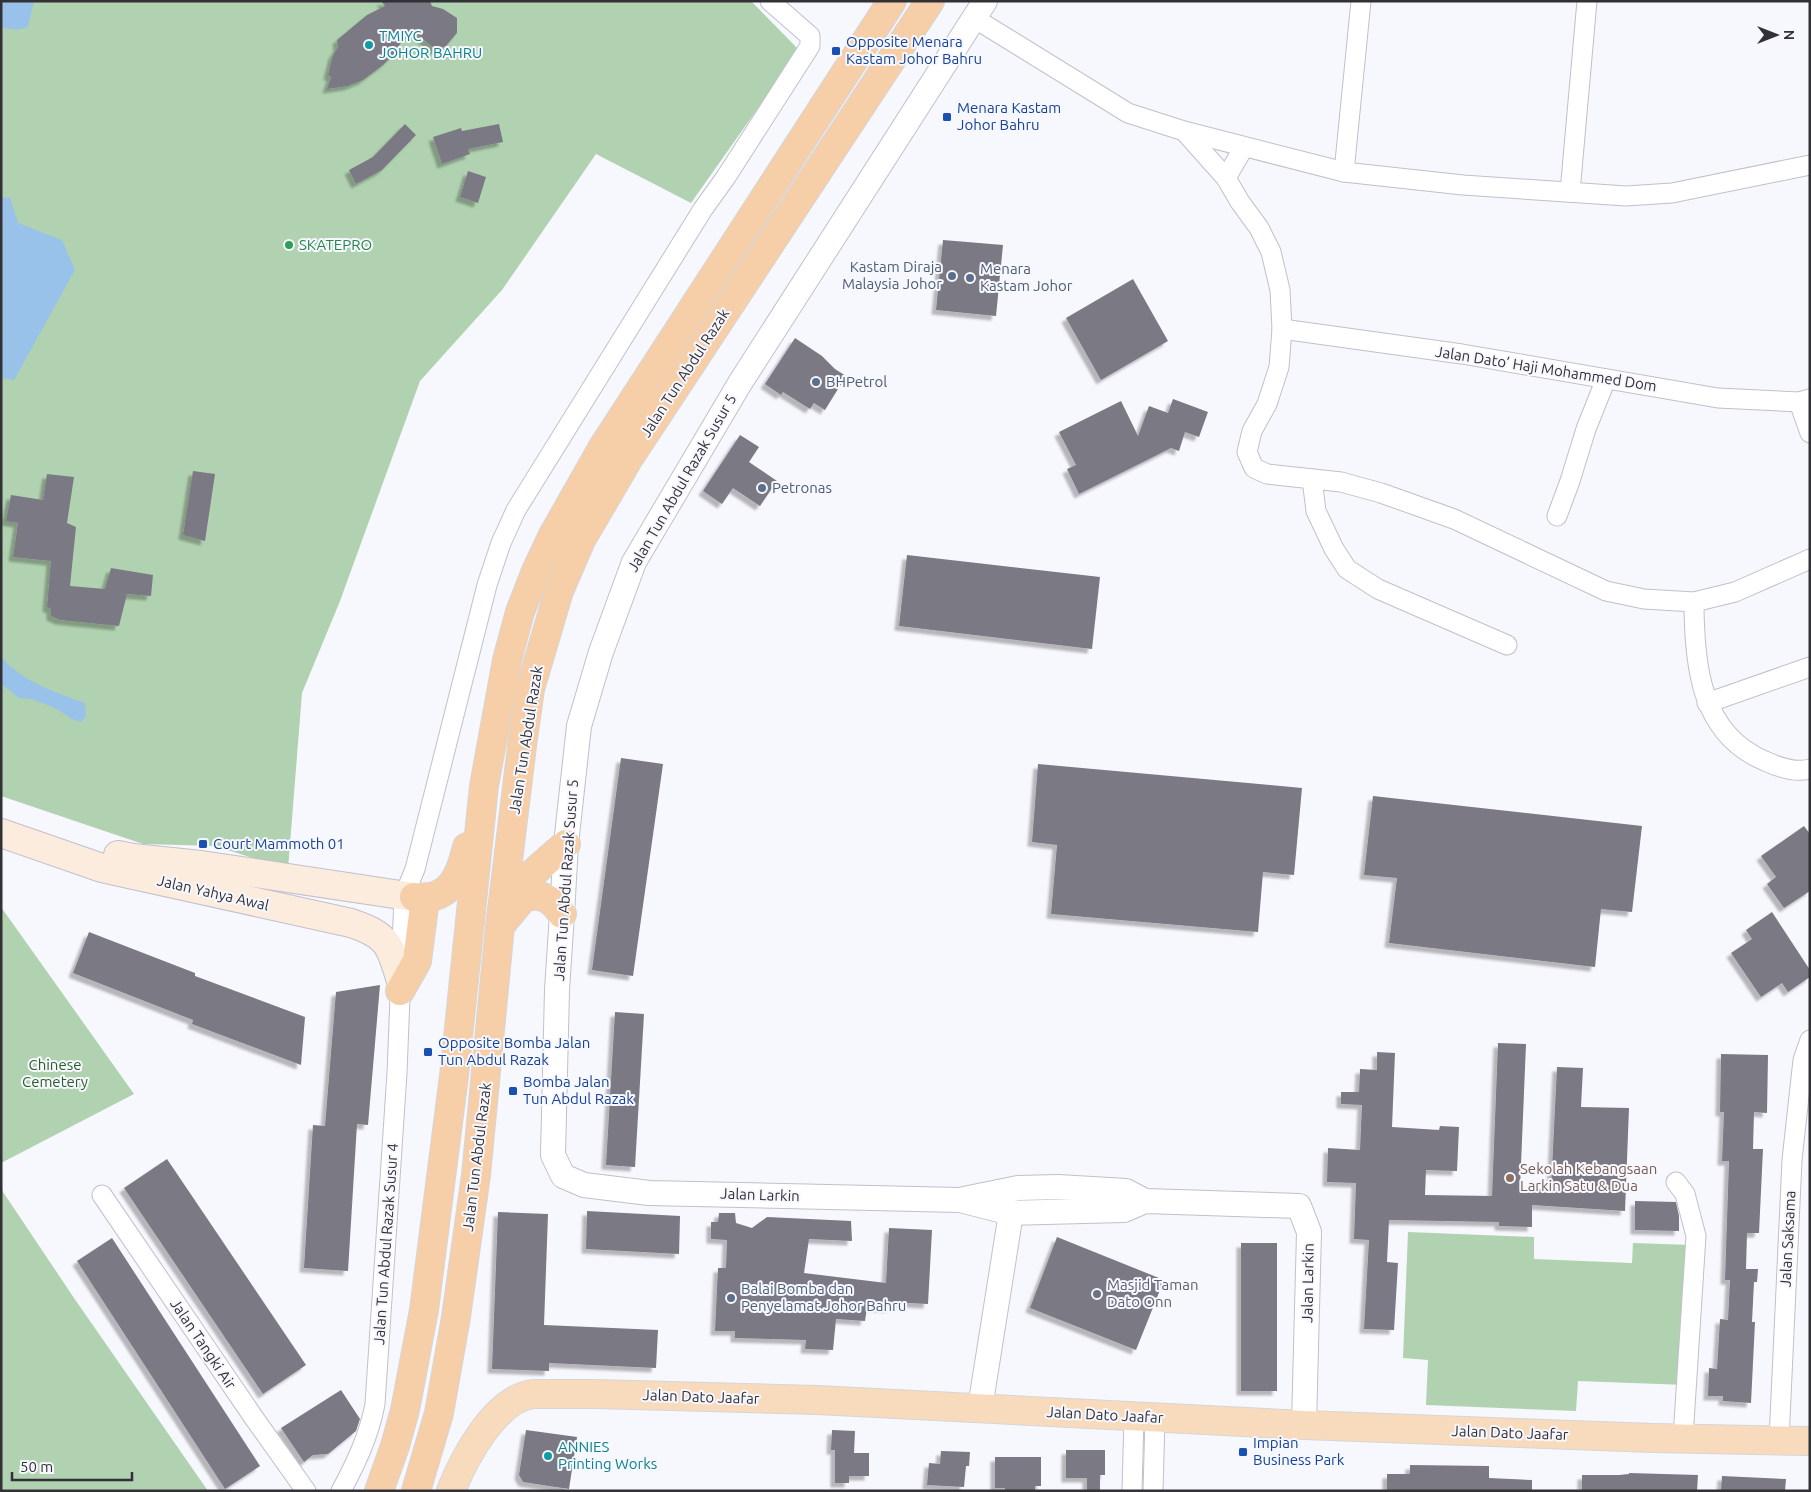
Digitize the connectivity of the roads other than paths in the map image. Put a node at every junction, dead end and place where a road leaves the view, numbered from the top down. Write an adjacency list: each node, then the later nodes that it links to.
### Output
1 (770, 1): 29 (street)
2 (892, 1): 25 (highway, Jalan Tun Abdul Razak)
3 (930, 1): 32 (highway, Jalan Tun Abdul Razak)
4 (1361, 1): 10 (street)
5 (1587, 1): 12 (street)
6 (980, 10): 7 (street); 28 (street, Jalan Tun Abdul Razak Susur 5)
7 (1184, 131): 8 (street); 11 (street)
8 (1244, 147): 10 (street); 11 (street)
9 (1807, 168): 12 (street)
10 (1344, 172): 12 (street)
11 (1226, 178): 13 (street)
12 (1570, 192)
13 (1282, 328): 14 (street, Jalan Dato’ Haji Mohammed Dom); 17 (street)
14 (1606, 379): 15 (street, Jalan Dato’ Haji Mohammed Dom); 18 (street)
15 (1804, 400): 16 (street)
16 (1810, 433)
17 (1312, 479): 20 (street); 21 (street)
18 (1557, 516)
19 (1810, 560): 20 (street)
20 (1694, 602): 23 (street)
21 (1507, 645)
22 (1810, 666): 23 (street)
23 (1707, 703): 24 (street)
24 (1810, 769)
25 (484, 786): 29 (highway); 51 (highway, Jalan Tun Abdul Razak)
26 (1, 814): 29 (main road, Jalan Yahya Awal)
27 (1, 833): 33 (main road, Jalan Yahya Awal)
28 (566, 844): 30 (highway); 31 (street, Jalan Tun Abdul Razak Susur 5)
29 (415, 897): 33 (highway)
30 (524, 897): 31 (highway); 32 (highway)
31 (562, 914): 36 (street, Jalan Tun Abdul Razak Susur 5)
32 (500, 926): 52 (highway, Jalan Tun Abdul Razak)
33 (400, 984): 50 (street, Jalan Tun Abdul Razak Susur 4)
34 (1810, 1040): 35 (street, Jalan Saksama)
35 (1806, 1060): 47 (street, Jalan Saksama)
36 (563, 1176): 40 (street, Jalan Larkin)
37 (1676, 1182): 46 (street)
38 (1068, 1187): 40 (street, Jalan Larkin); 41 (street, Jalan Larkin); 42 (street)
39 (102, 1195): 49 (street, Jalan Tangki Air)
40 (960, 1200): 42 (street, Jalan Larkin)
41 (1145, 1201): 42 (street, Jalan Larkin); 45 (street, Jalan Larkin)
42 (1011, 1213): 43 (street)
43 (980, 1408): 44 (main road, Jalan Dato Jaafar); 53 (main road, Jalan Dato Jaafar)
44 (1144, 1418): 45 (main road, Jalan Dato Jaafar); 54 (street); 55 (street)
45 (1304, 1425): 46 (main road, Jalan Dato Jaafar)
46 (1684, 1438): 47 (main road, Jalan Dato Jaafar)
47 (1779, 1440): 48 (main road, Jalan Dato Jaafar)
48 (1810, 1441)
49 (306, 1491)
50 (341, 1491)
51 (379, 1491)
52 (416, 1491)
53 (451, 1491)
54 (1132, 1491)
55 (1153, 1491)

